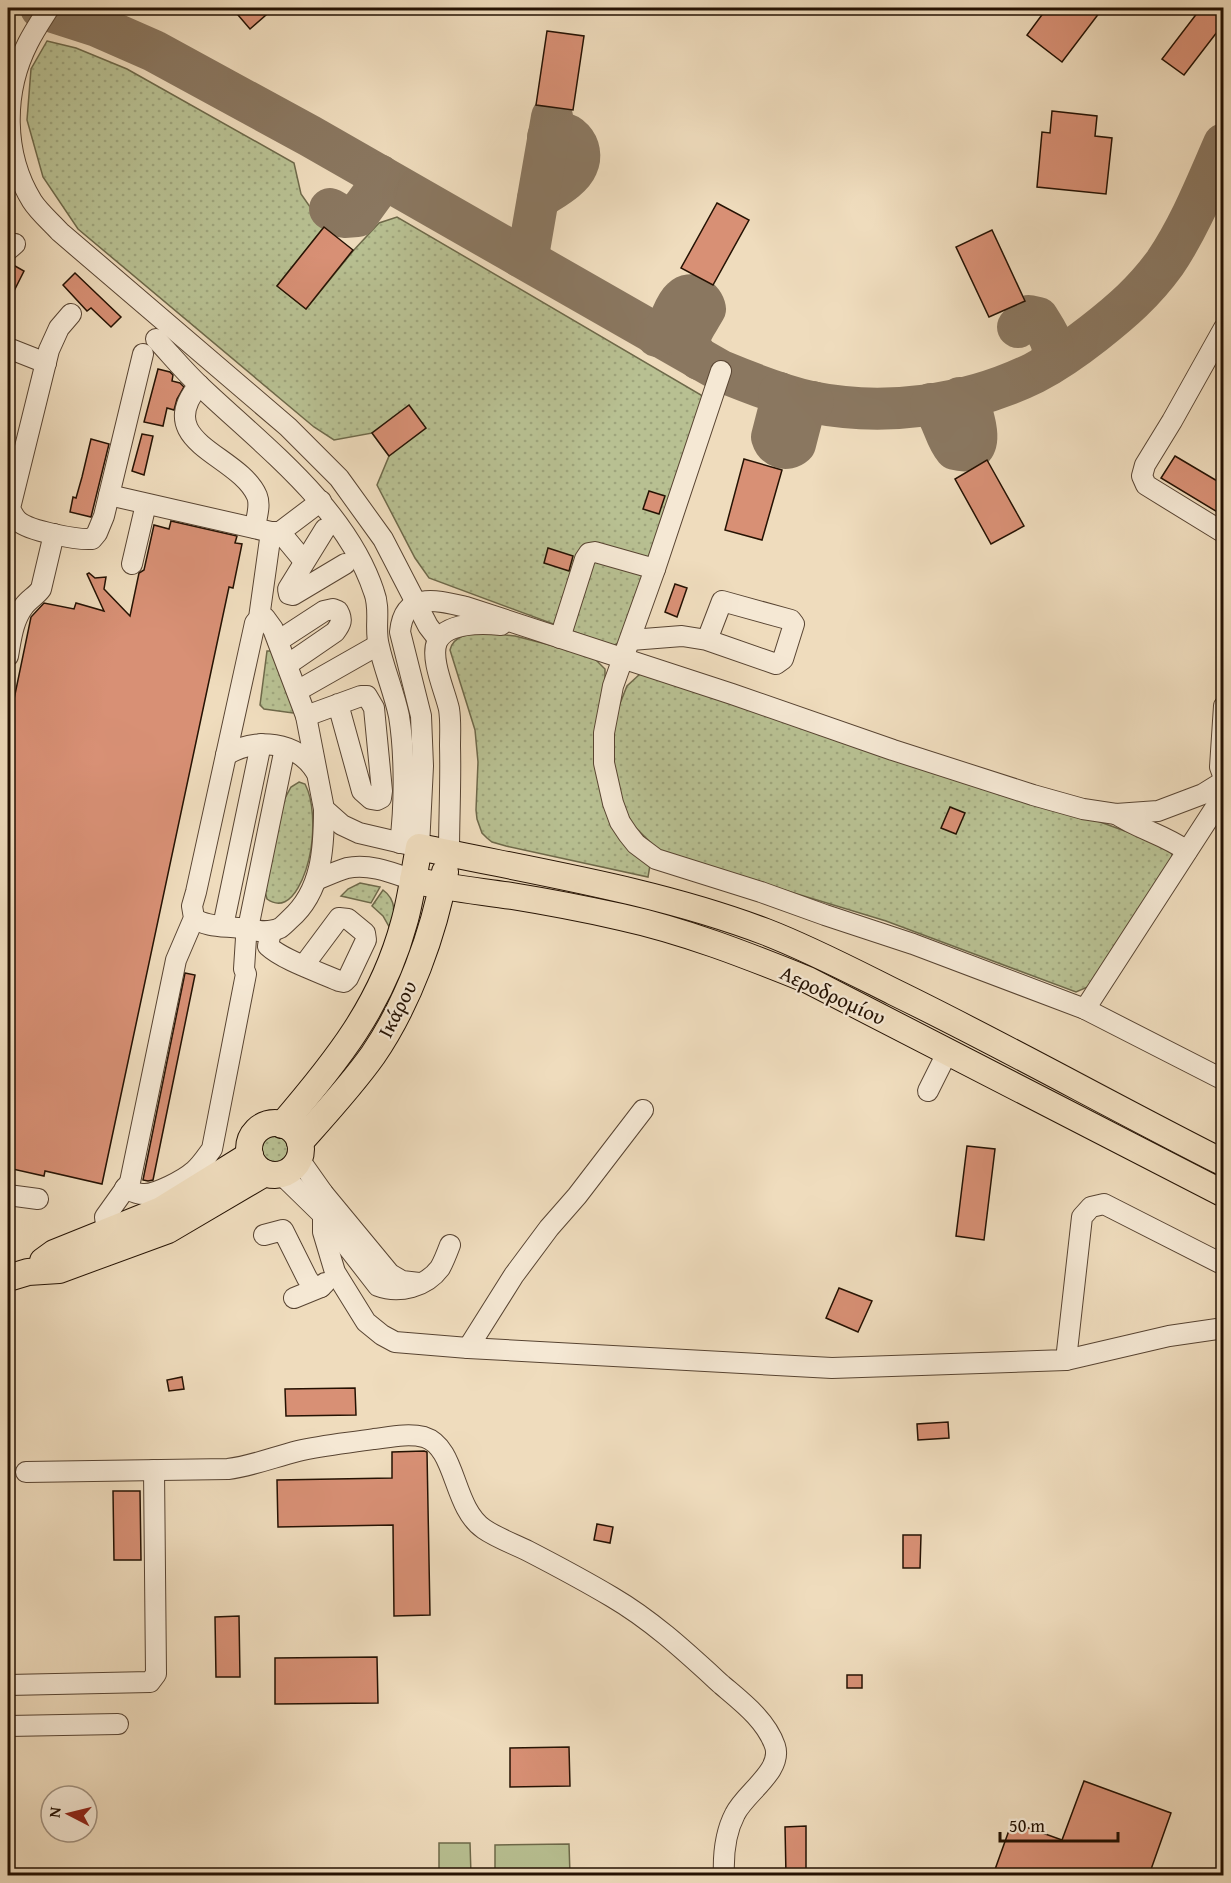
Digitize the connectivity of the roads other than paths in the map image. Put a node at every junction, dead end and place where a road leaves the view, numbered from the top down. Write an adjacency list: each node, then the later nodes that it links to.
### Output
1 (49, 8): 21 (street)
2 (70, 314): 7 (street)
3 (1224, 328): 15 (street)
4 (156, 339): 9 (street)
5 (8, 348): 7 (street)
6 (143, 354): 10 (street)
7 (46, 363): 16 (street)
8 (721, 371): 20 (street)
9 (199, 385): 11 (street); 14 (street)
10 (109, 495): 12 (street); 16 (street)
11 (321, 501): 14 (street); 29 (street)
12 (146, 504): 14 (street); 18 (street)
13 (325, 529): 17 (street)
14 (269, 531): 17 (street); 22 (street)
15 (1224, 533)
16 (54, 534): 30 (street)
17 (304, 561): 19 (street)
18 (132, 564)
19 (345, 564)
20 (655, 569): 24 (street); 26 (street)
21 (416, 603): 23 (street); 25 (street); 40 (street)
22 (259, 618): 28 (street); 39 (street)
23 (530, 629): 24 (street); 25 (street)
24 (560, 638): 31 (street)
25 (438, 639): 41 (street)
26 (631, 640): 27 (street); 31 (street)
27 (707, 640)
28 (278, 641): 32 (street); 32 (street)
29 (378, 645): 33 (street); 47 (street)
30 (8, 656)
31 (623, 660): 46 (street); 59 (street)
32 (287, 665): 33 (street)
33 (297, 692): 36 (street)
34 (338, 704): 34 (street); 36 (street)
35 (1224, 706): 43 (street)
36 (306, 716): 42 (street)
37 (261, 744): 38 (street); 39 (street); 54 (street)
38 (285, 748): 42 (street); 55 (street)
39 (226, 755): 53 (street)
40 (423, 766): 41 (street); 47 (street)
41 (451, 766): 49 (street)
42 (316, 772): 45 (street)
43 (1224, 779): 46 (street)
44 (1224, 791): 48 (street)
45 (324, 809): 47 (street); 50 (street)
46 (1116, 814): 48 (street)
47 (410, 845): 49 (main road, Αεροδρομίου); 51 (main road, Ικάρου)
48 (1187, 851): 59 (street)
49 (448, 853): 52 (main road, Ικάρου); 66 (main road, Αεροδρομίου)
50 (316, 880): 51 (street); 56 (street)
51 (413, 880): 52 (main road, Αεροδρομίου); 64 (main road, Ικάρου)
52 (442, 887): 60 (main road, Αεροδρομίου); 65 (main road, Ικάρου)
53 (194, 918): 54 (street); 67 (street)
54 (223, 926): 55 (street)
55 (248, 930): 56 (street); 58 (street)
56 (269, 938): 57 (street); 58 (street)
57 (304, 965)
58 (246, 974): 67 (street)
59 (1085, 1009): 61 (street)
60 (948, 1051): 62 (street); 69 (main road, Αεροδρομίου)
61 (1224, 1080)
62 (928, 1091)
63 (643, 1110): 83 (street)
64 (282, 1125): 65 (main road); 65 (main road)
65 (279, 1161): 68 (street); 72 (street); 73 (main road, Ικάρου); 78 (main road, Ικάρου)
66 (1224, 1163)
67 (125, 1188): 73 (street)
68 (323, 1193): 72 (street); 79 (street)
69 (1224, 1194)
70 (8, 1195): 71 (street)
71 (38, 1199)
72 (322, 1214): 77 (street); 79 (street)
73 (107, 1232): 78 (main road, Ικάρου)
74 (264, 1234): 80 (street)
75 (450, 1245): 79 (street)
76 (1224, 1265): 84 (street)
77 (335, 1272): 80 (street); 83 (street)
78 (18, 1275)
79 (422, 1283)
80 (321, 1287): 81 (street)
81 (294, 1298)
82 (1224, 1328): 84 (street)
83 (468, 1348): 84 (street)
84 (1066, 1360)
85 (154, 1470): 86 (street); 87 (street); 90 (street)
86 (26, 1472)
87 (8, 1685)
88 (118, 1724): 89 (street)
89 (8, 1726)
90 (723, 1875)

